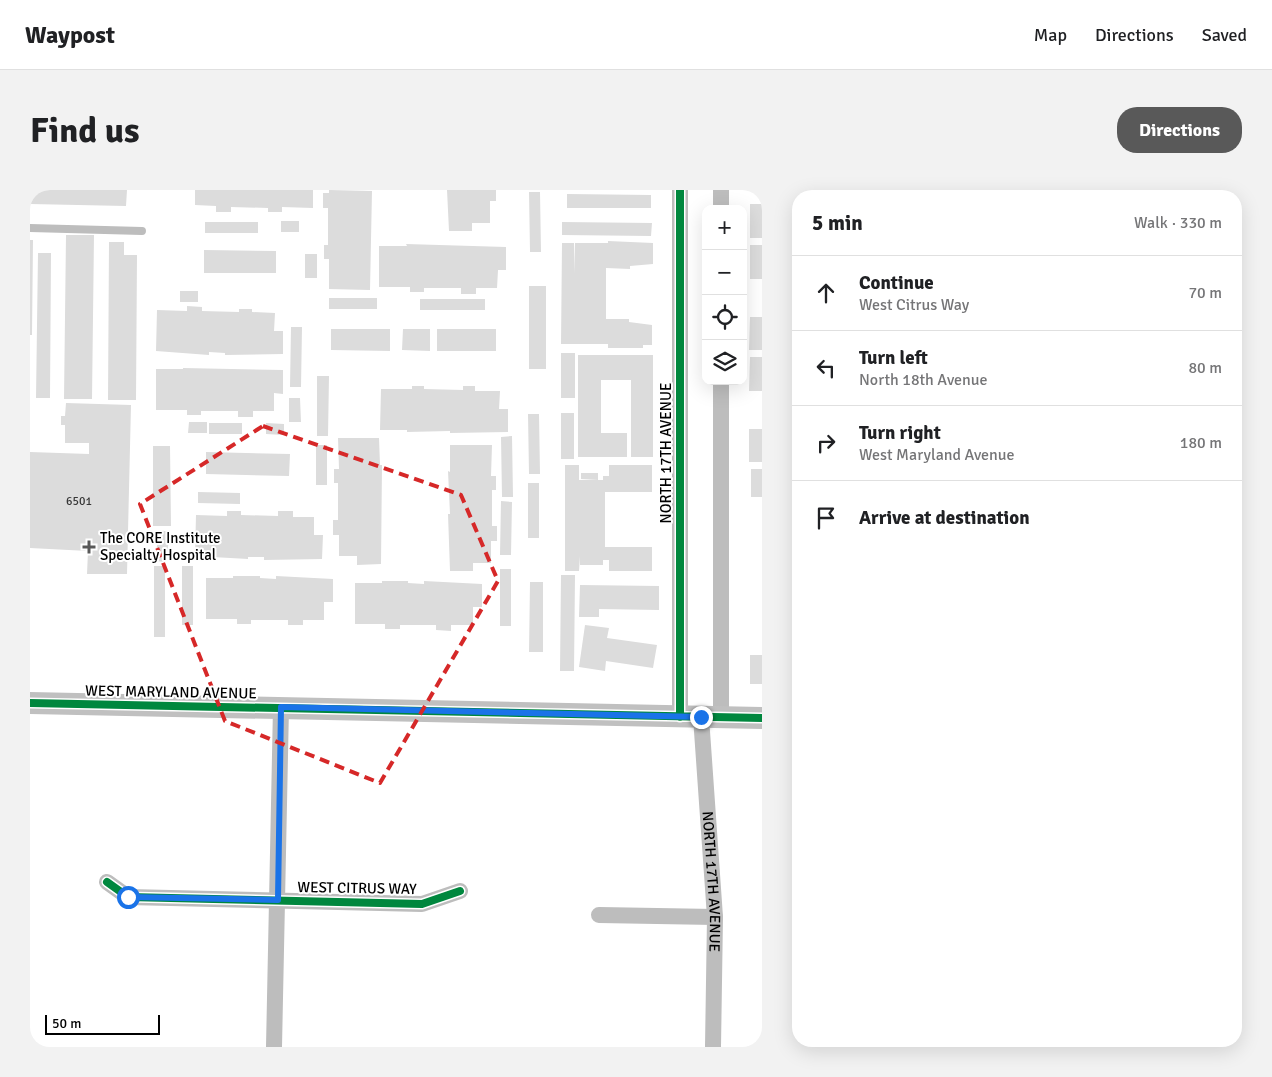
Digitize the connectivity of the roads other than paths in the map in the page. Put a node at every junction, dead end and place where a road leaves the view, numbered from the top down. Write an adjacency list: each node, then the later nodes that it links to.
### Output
1 (680, 190): 9 (street, NORTH 17TH AVENUE)
2 (721, 190): 3 (street)
3 (721, 205)
4 (30, 228): 5 (lane)
5 (142, 231)
6 (721, 385): 9 (street, NORTH 17TH AVENUE)
7 (30, 703): 8 (street, WEST MARYLAND AVENUE)
8 (281, 707): 9 (street, WEST MARYLAND AVENUE); 13 (street)
9 (701, 717): 10 (street, WEST MARYLAND AVENUE); 15 (street, NORTH 17TH AVENUE)
10 (762, 718)
11 (107, 882): 13 (street, WEST CITRUS WAY)
12 (460, 891): 13 (street, WEST CITRUS WAY)
13 (278, 900): 16 (street)
14 (599, 915): 15 (street)
15 (715, 917): 17 (street, NORTH 17TH AVENUE)
16 (274, 1047)
17 (713, 1047)

